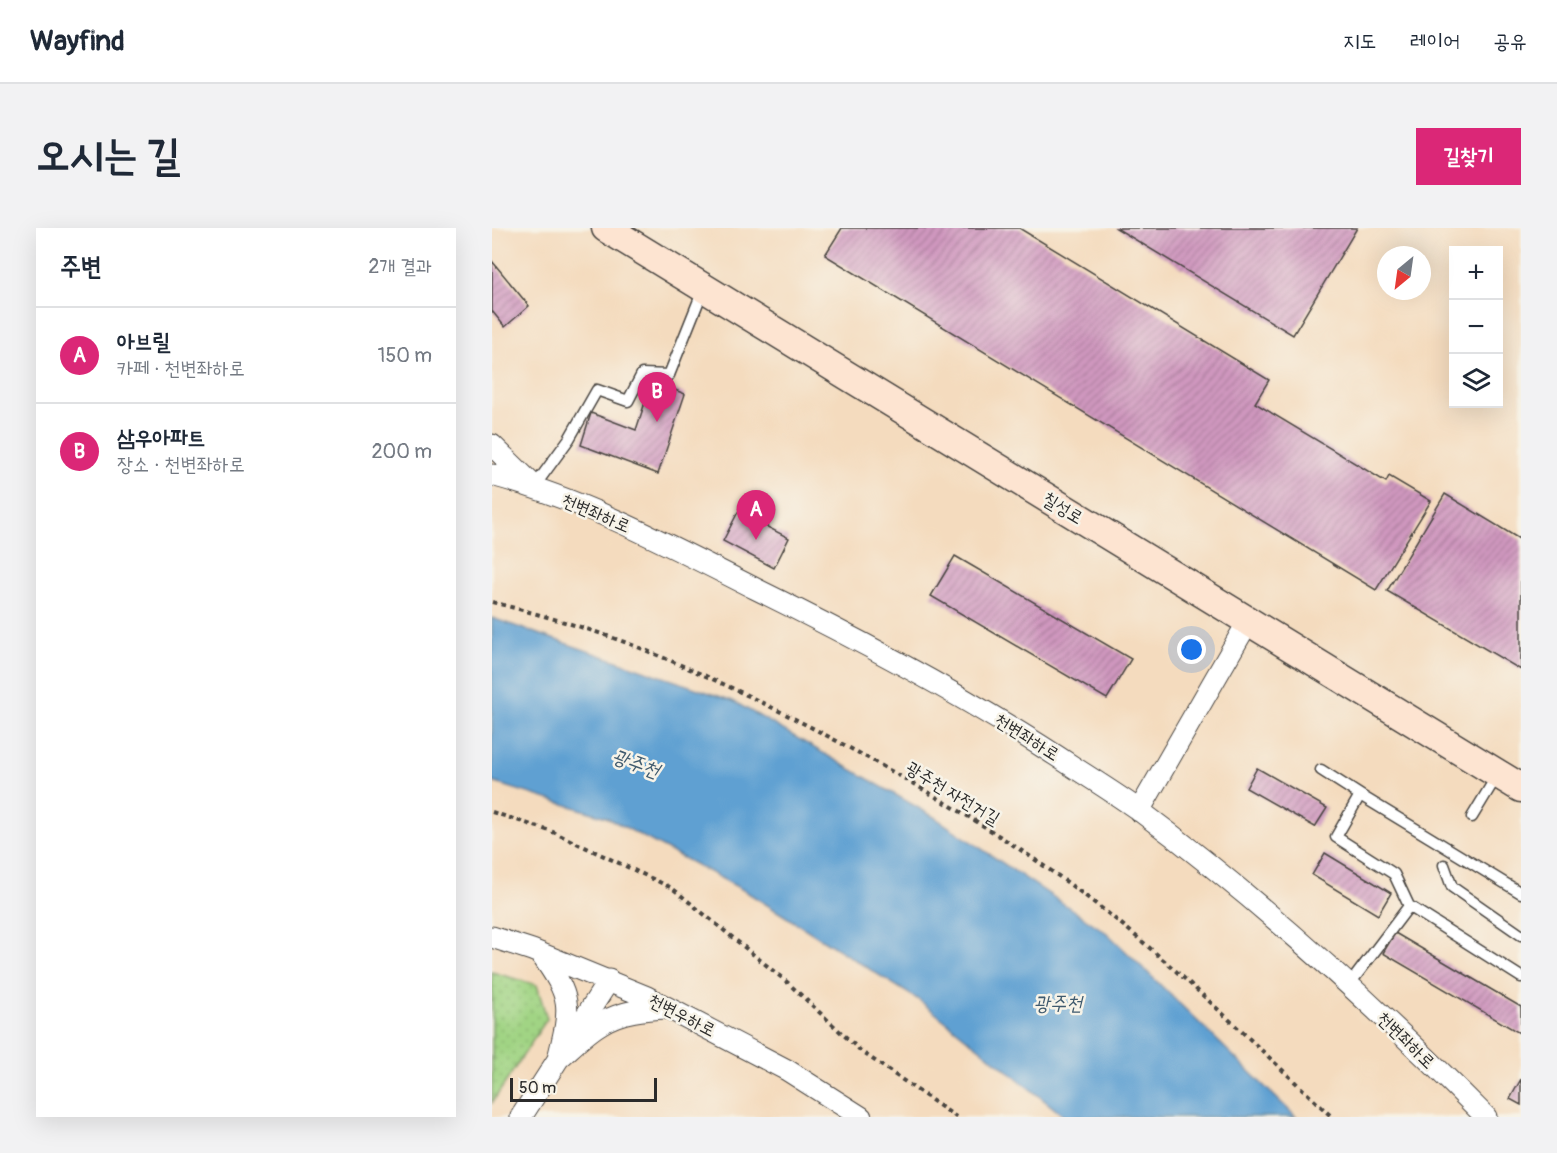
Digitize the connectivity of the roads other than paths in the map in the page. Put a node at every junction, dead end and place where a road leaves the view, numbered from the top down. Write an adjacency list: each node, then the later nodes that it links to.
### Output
1 (606, 228): 2 (street, 칠성로)
2 (704, 287): 5 (lane); 6 (street, 칠성로)
3 (492, 446): 5 (street)
4 (492, 476): 5 (street, 천변좌하로)
5 (534, 487): 10 (street, 천변좌하로)
6 (1249, 620): 8 (street, 칠성로); 10 (street)
7 (1321, 770): 9 (lane)
8 (1509, 781): 11 (lane)
9 (1360, 795): 13 (lane); 14 (lane)
10 (1139, 811): 20 (street, 천변좌하로)
11 (1472, 817)
12 (1444, 865): 15 (lane)
13 (1521, 893)
14 (1409, 906): 18 (lane); 20 (lane)
15 (1521, 935)
16 (492, 937): 17 (street, 천변우하로)
17 (540, 953): 19 (street, 천변우하로); 22 (street)
18 (1521, 977)
19 (609, 980): 21 (street, 천변우하로); 22 (street)
20 (1349, 985): 25 (street, 천변좌하로)
21 (668, 1008): 22 (street); 24 (street, 천변우하로)
22 (558, 1059): 23 (street)
23 (521, 1117)
24 (861, 1117)
25 (1486, 1117)

